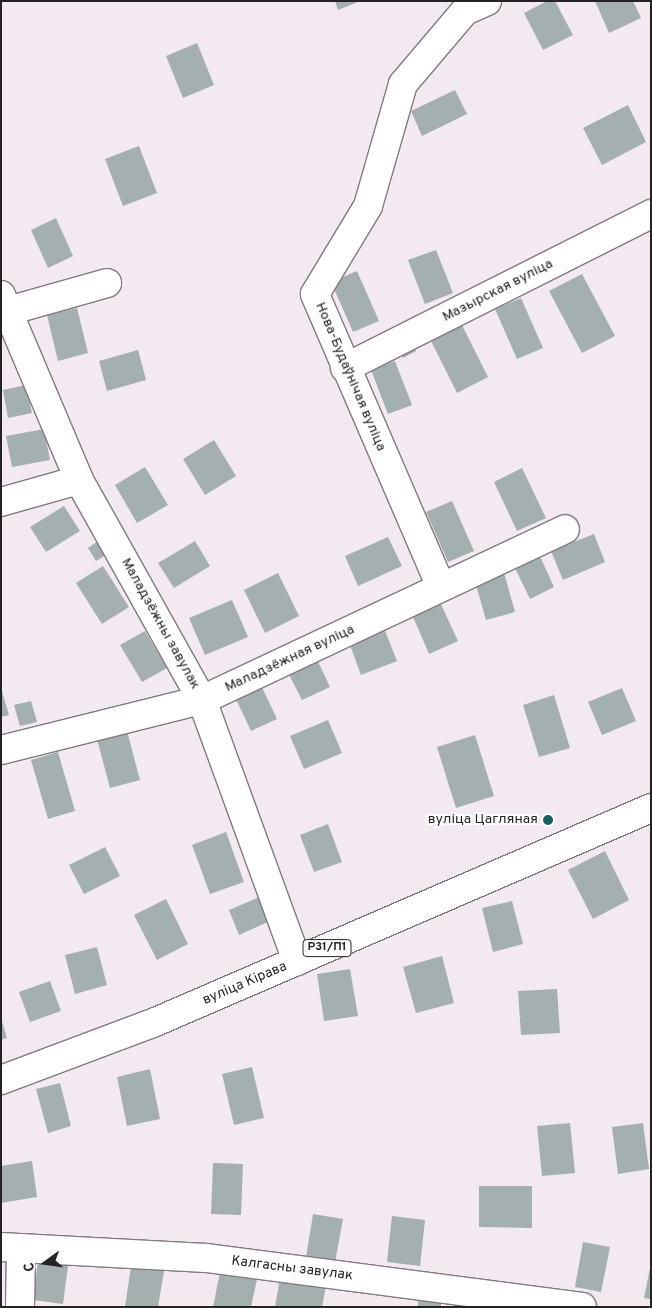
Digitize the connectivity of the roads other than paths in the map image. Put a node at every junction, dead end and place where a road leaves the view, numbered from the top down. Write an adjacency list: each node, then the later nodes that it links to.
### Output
1 (487, 1): 5 (street, Нова-Будаўнічая вуліца)
2 (651, 214): 5 (street, Мазырская вуліца)
3 (107, 284): 4 (street)
4 (4, 303): 6 (street, Маладзёжны завулак)
5 (345, 368): 9 (street, Нова-Будаўнічая вуліца)
6 (79, 480): 7 (street); 10 (street, Маладзёжны завулак)
7 (1, 502)
8 (566, 529): 9 (street, Маладзёжная вуліца)
9 (441, 587): 10 (street, Маладзёжная вуліца)
10 (202, 700): 11 (street, Маладзёжная вуліца); 13 (street, Маладзёжны завулак)
11 (1, 750)
12 (651, 808): 13 (street, вуліца Кірава / Р31/П1)
13 (297, 961): 14 (street, вуліца Кірава / Р31/П1)
14 (1, 1080)
15 (11, 1248): 16 (street, Калгасны завулак); 17 (street)
16 (404, 1295): 18 (street, Калгасны завулак)
17 (20, 1307)
18 (582, 1307)

